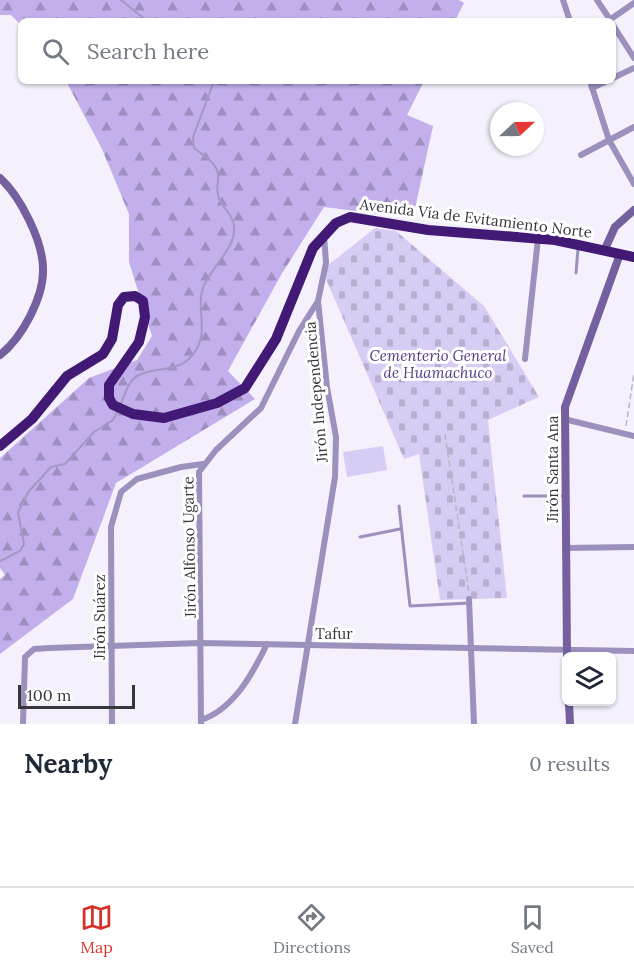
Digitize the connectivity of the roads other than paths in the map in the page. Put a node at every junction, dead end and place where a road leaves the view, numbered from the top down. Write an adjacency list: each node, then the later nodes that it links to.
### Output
1 (563, 0): 4 (street)
2 (597, 0): 5 (street)
3 (634, 3): 6 (street)
4 (569, 18)
5 (608, 18)
6 (615, 18)
7 (616, 31): 8 (street)
8 (634, 58)
9 (634, 68): 10 (street)
10 (616, 77)
11 (591, 85): 13 (street)
12 (634, 127): 13 (street)
13 (609, 140): 14 (street); 16 (street)
14 (581, 155)
15 (0, 178): 25 (street)
16 (634, 184)
17 (634, 210): 21 (street)
18 (324, 235): 19 (highway, Avenida Vía de Evitamiento Norte); 24 (street, Jirón Independencia); 29 (highway, Avenida Vía de Evitamiento Norte)
19 (538, 239): 20 (highway, Avenida Vía de Evitamiento Norte); 26 (street)
20 (579, 244): 21 (highway, Avenida Vía de Evitamiento Norte); 23 (lane)
21 (604, 251): 22 (highway, Avenida Vía de Evitamiento Norte)
22 (630, 258): 27 (street, Jirón Santa Ana)
23 (576, 273)
24 (318, 301): 30 (street, Jirón Alfonso Ugarte); 42 (street, Jirón Independencia)
25 (0, 355)
26 (525, 359)
27 (564, 419): 28 (street); 32 (street, Jirón Santa Ana)
28 (634, 436)
29 (0, 446)
30 (203, 464): 39 (street, Jirón Alfonso Ugarte); 41 (street, Jirón Suárez)
31 (524, 496): 32 (lane)
32 (565, 496): 37 (street, Jirón Santa Ana)
33 (399, 506): 34 (lane)
34 (400, 529): 35 (lane); 38 (lane)
35 (360, 537)
36 (634, 547): 37 (street)
37 (565, 548): 45 (street, Jirón Santa Ana)
38 (470, 601): 43 (street)
39 (200, 644): 40 (street, Tafur); 41 (street, Tafur); 49 (street, Jirón Alfonso Ugarte)
40 (267, 644): 42 (street, Tafur); 49 (street)
41 (110, 645): 50 (street, Tafur); 51 (street, Jirón Suárez)
42 (309, 645): 43 (street, Tafur); 52 (street, Jirón Independencia)
43 (471, 649): 47 (street, Tafur); 53 (street)
44 (634, 651): 46 (street, Tafur)
45 (567, 652)
46 (600, 652)
47 (562, 653)
48 (569, 706): 54 (street)
49 (201, 722)
50 (23, 724)
51 (111, 724)
52 (295, 724)
53 (474, 724)
54 (570, 724)

